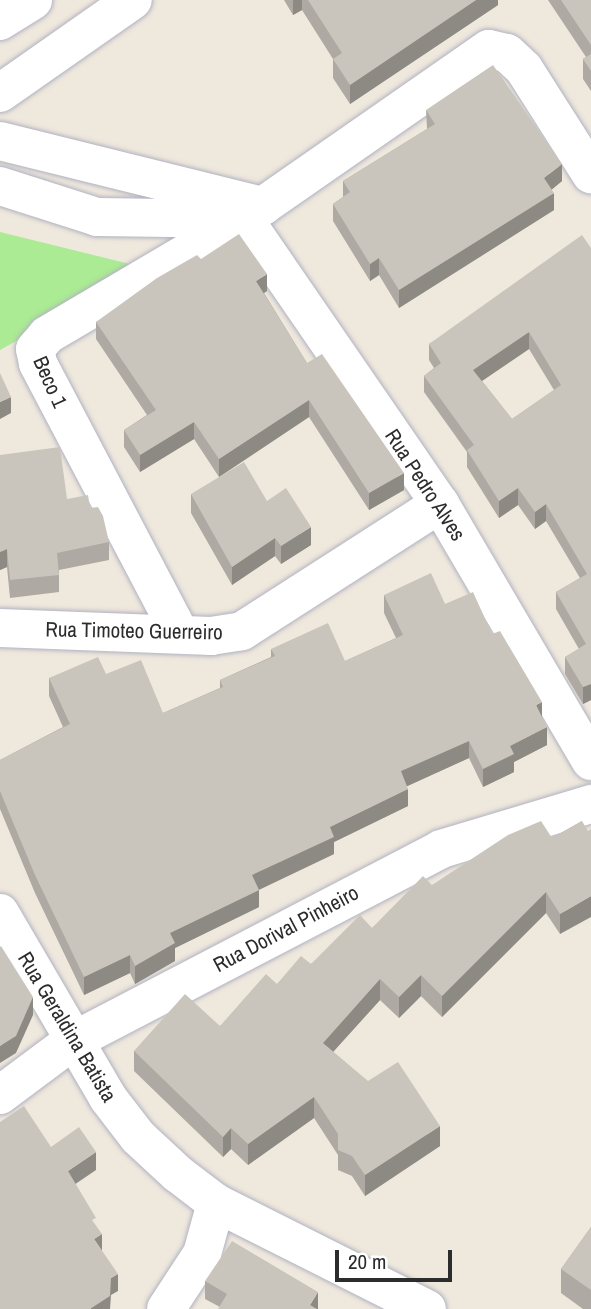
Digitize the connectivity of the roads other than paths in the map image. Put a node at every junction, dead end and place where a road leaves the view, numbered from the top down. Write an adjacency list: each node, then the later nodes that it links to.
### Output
1 (33, 0): 3 (street)
2 (133, 0): 4 (street)
3 (0, 21)
4 (0, 93)
5 (0, 141): 8 (street)
6 (591, 174): 8 (street)
7 (0, 186): 8 (street)
8 (253, 212): 9 (street, Rua Pedro Alves); 11 (street, Beco 1)
9 (440, 504): 11 (street, Rua Timoteo Guerreiro); 12 (street, Rua Pedro Alves)
10 (0, 628): 11 (street, Rua Timoteo Guerreiro)
11 (180, 634)
12 (591, 761)
13 (591, 804): 15 (street, Rua Dorival Pinheiro)
14 (0, 912): 15 (street, Rua Geraldina Batista)
15 (71, 1042): 16 (street, Rua Dorival Pinheiro); 17 (street, Rua Geraldina Batista)
16 (0, 1095)
17 (216, 1203): 18 (street); 19 (street, Rua Geraldina Batista)
18 (166, 1309)
19 (427, 1309)

